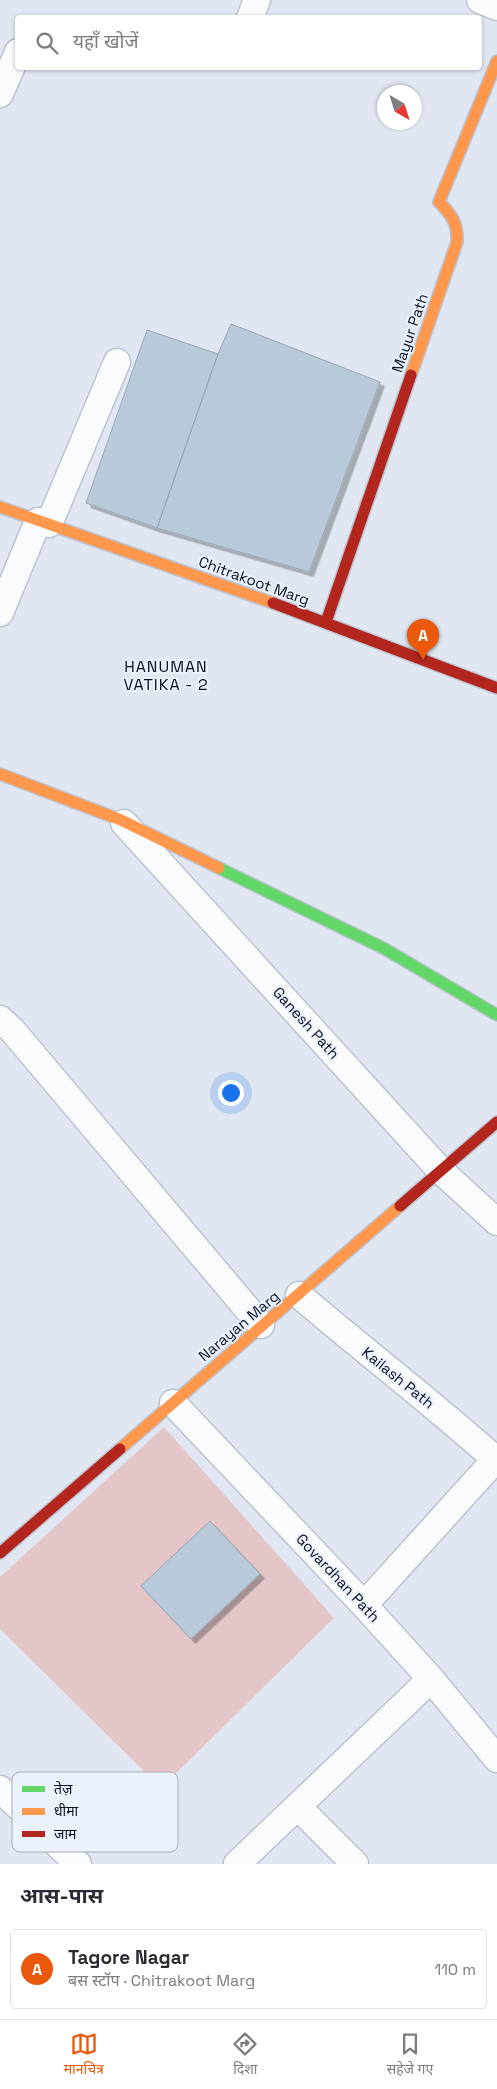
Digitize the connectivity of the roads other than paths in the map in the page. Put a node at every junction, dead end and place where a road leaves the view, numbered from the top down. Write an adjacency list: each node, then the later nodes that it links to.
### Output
1 (257, 0): 4 (street)
2 (480, 0): 3 (street)
3 (497, 7)
4 (251, 15)
5 (15, 59): 7 (street)
6 (497, 61): 12 (street, Mayur Path)
7 (0, 94)
8 (117, 362): 10 (street)
9 (0, 507): 10 (street, Chitrakoot Marg)
10 (43, 523): 11 (street); 12 (street, Chitrakoot Marg)
11 (0, 613)
12 (326, 622): 13 (street, Chitrakoot Marg)
13 (497, 688)
14 (0, 774): 15 (street)
15 (121, 820): 16 (street); 19 (street, Ganesh Path)
16 (497, 1015)
17 (0, 1019): 22 (street)
18 (497, 1122): 19 (street, Narayan Marg)
19 (441, 1171): 20 (street, Ganesh Path); 21 (street, Narayan Marg)
20 (497, 1222)
21 (299, 1295): 22 (street, Narayan Marg); 24 (street, Kailash Path)
22 (262, 1325): 23 (street, Narayan Marg)
23 (172, 1403): 25 (street, Narayan Marg); 26 (street, Govardhan Path)
24 (496, 1460): 26 (street)
25 (0, 1554)
26 (364, 1605): 27 (street, Govardhan Path)
27 (431, 1679): 28 (street, Govardhan Path); 29 (street)
28 (497, 1759)
29 (298, 1807): 32 (street); 33 (street)
30 (63, 1852): 31 (street)
31 (78, 1864)
32 (237, 1864)
33 (355, 1864)

